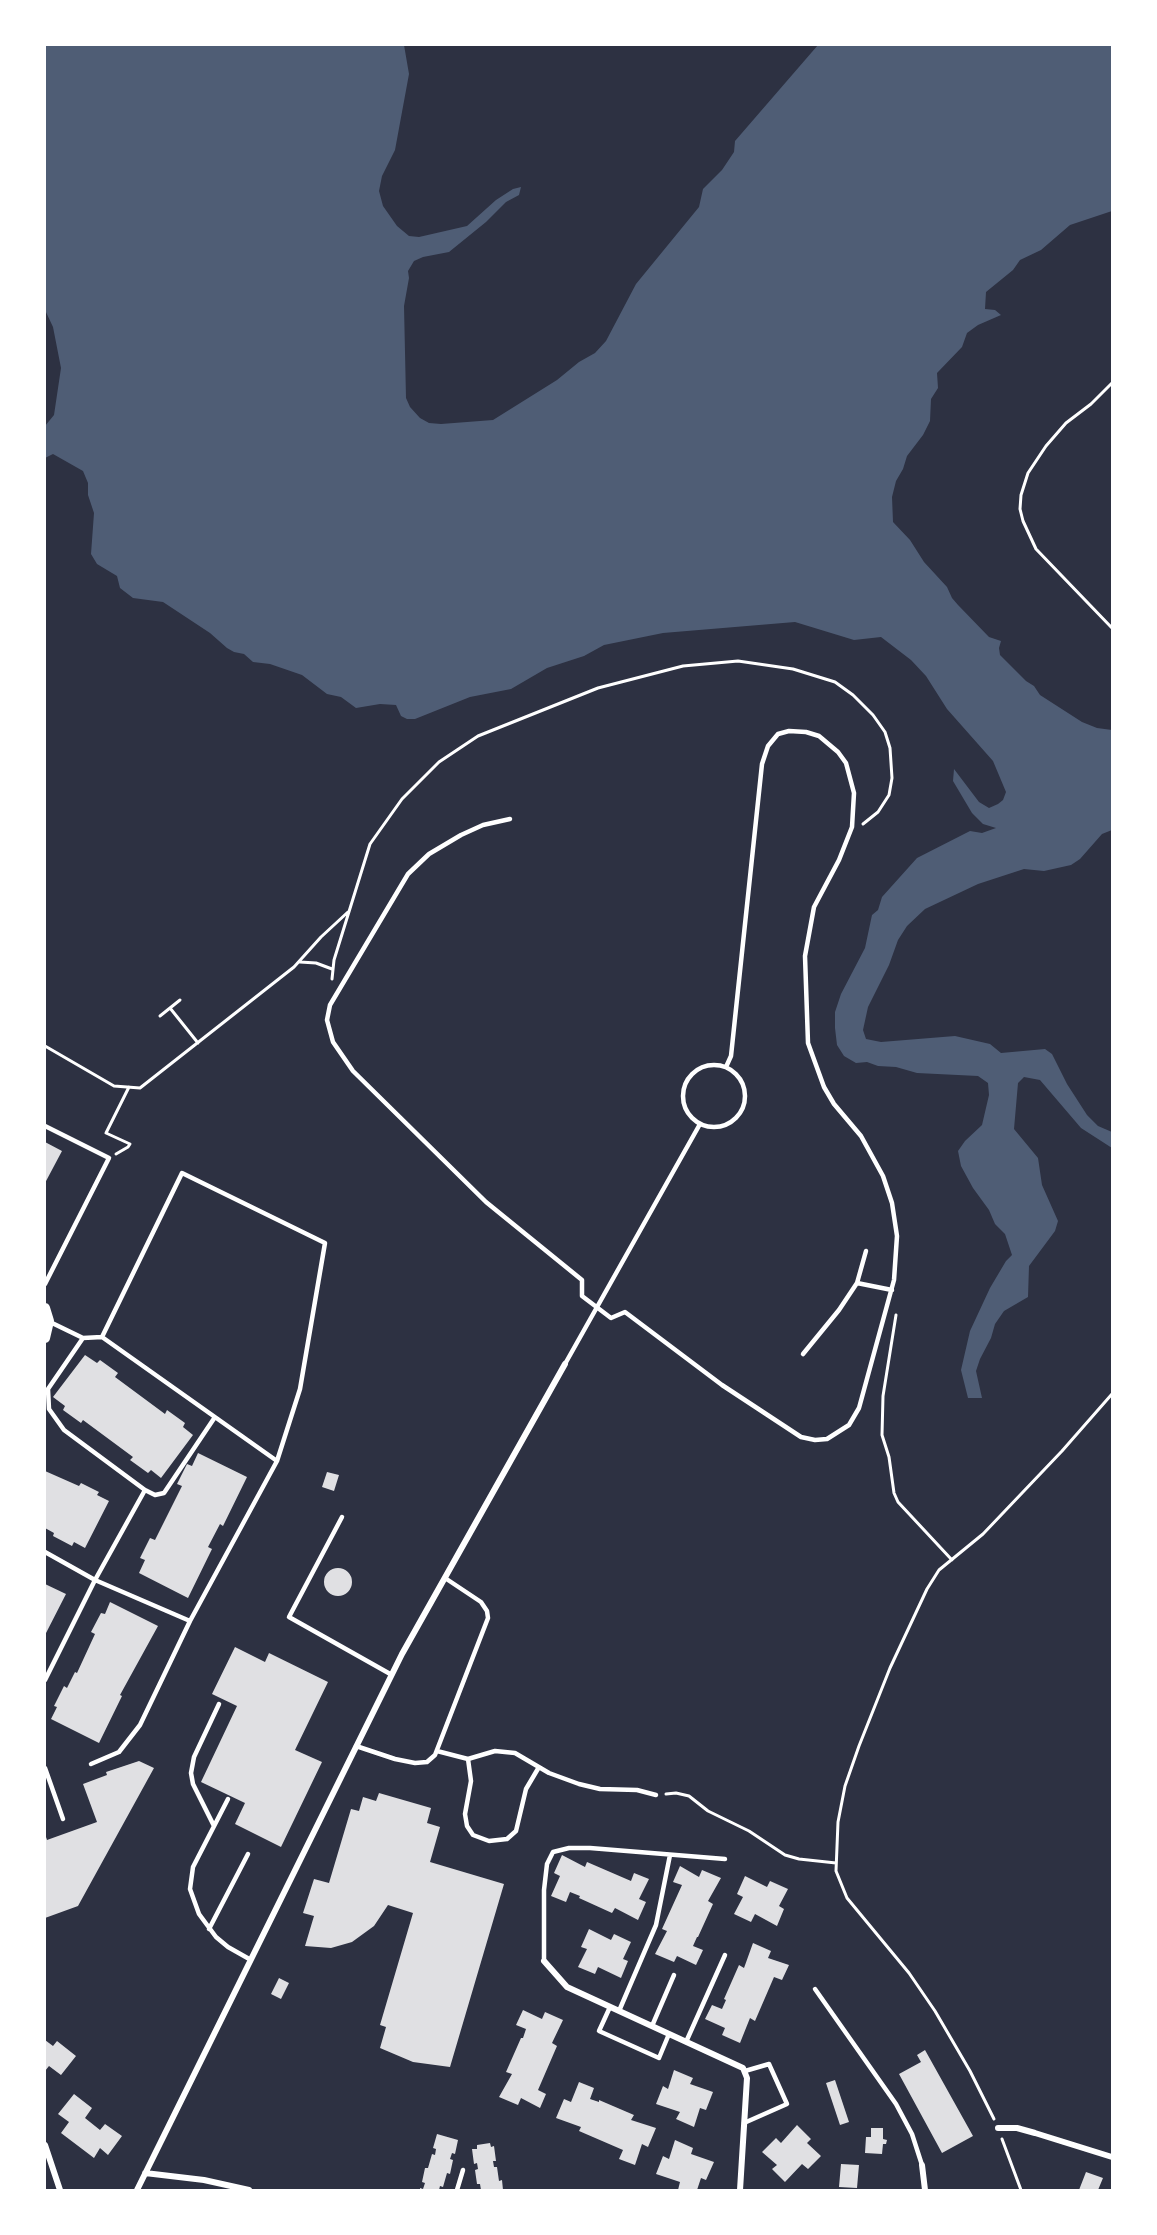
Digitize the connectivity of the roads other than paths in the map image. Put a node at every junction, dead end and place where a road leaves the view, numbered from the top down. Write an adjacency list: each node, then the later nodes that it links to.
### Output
1 (510, 819): 10 (lane)
2 (726, 1067): 3 (lane); 3 (lane); 8 (lane)
3 (700, 1124): 10 (lane)
4 (45, 1126): 7 (lane)
5 (866, 1251): 6 (lane)
6 (857, 1283): 8 (lane); 15 (lane)
7 (45, 1284)
8 (892, 1290): 10 (lane)
9 (45, 1308): 11 (street)
10 (597, 1308): 16 (lane)
11 (49, 1321): 13 (street); 14 (lane)
12 (102, 1337): 14 (lane); 17 (lane); 18 (lane)
13 (45, 1338)
14 (83, 1338): 19 (lane)
15 (803, 1354)
16 (565, 1364): 22 (street)
17 (215, 1417): 18 (lane); 19 (lane)
18 (276, 1461): 24 (lane)
19 (145, 1490): 23 (lane)
20 (342, 1517): 25 (lane)
21 (45, 1552): 23 (lane)
22 (445, 1578): 25 (street); 29 (lane)
23 (95, 1580): 24 (lane); 26 (lane)
24 (190, 1622): 31 (lane)
25 (392, 1675): 28 (street)
26 (45, 1680)
27 (219, 1704): 37 (lane)
28 (356, 1746): 29 (lane); 43 (street)
29 (437, 1752): 30 (lane)
30 (468, 1759): 32 (lane); 32 (lane)
31 (91, 1764)
32 (539, 1767): 34 (lane)
33 (45, 1768): 36 (lane)
34 (656, 1795)
35 (228, 1799): 37 (lane)
36 (63, 1819)
37 (214, 1826): 41 (lane)
38 (248, 1854): 41 (lane)
39 (669, 1856): 40 (lane); 44 (lane); 48 (lane)
40 (725, 1859)
41 (209, 1929): 43 (lane)
42 (725, 1955): 51 (lane)
43 (251, 1960): 59 (street)
44 (544, 1961): 47 (street)
45 (674, 1975): 49 (lane)
46 (815, 1989): 57 (lane)
47 (610, 2007): 48 (street); 50 (lane)
48 (619, 2012): 49 (street)
49 (652, 2026): 50 (street)
50 (669, 2034): 51 (street)
51 (686, 2042): 52 (street)
52 (745, 2071): 53 (street); 53 (lane)
53 (744, 2123): 64 (street)
54 (998, 2128): 56 (street)
55 (45, 2145): 60 (street)
56 (1112, 2157)
57 (922, 2165): 65 (street)
58 (463, 2170): 63 (lane)
59 (145, 2173): 61 (street); 62 (street)
60 (60, 2190)
61 (137, 2190)
62 (249, 2190)
63 (457, 2190)
64 (740, 2190)
65 (924, 2190)

